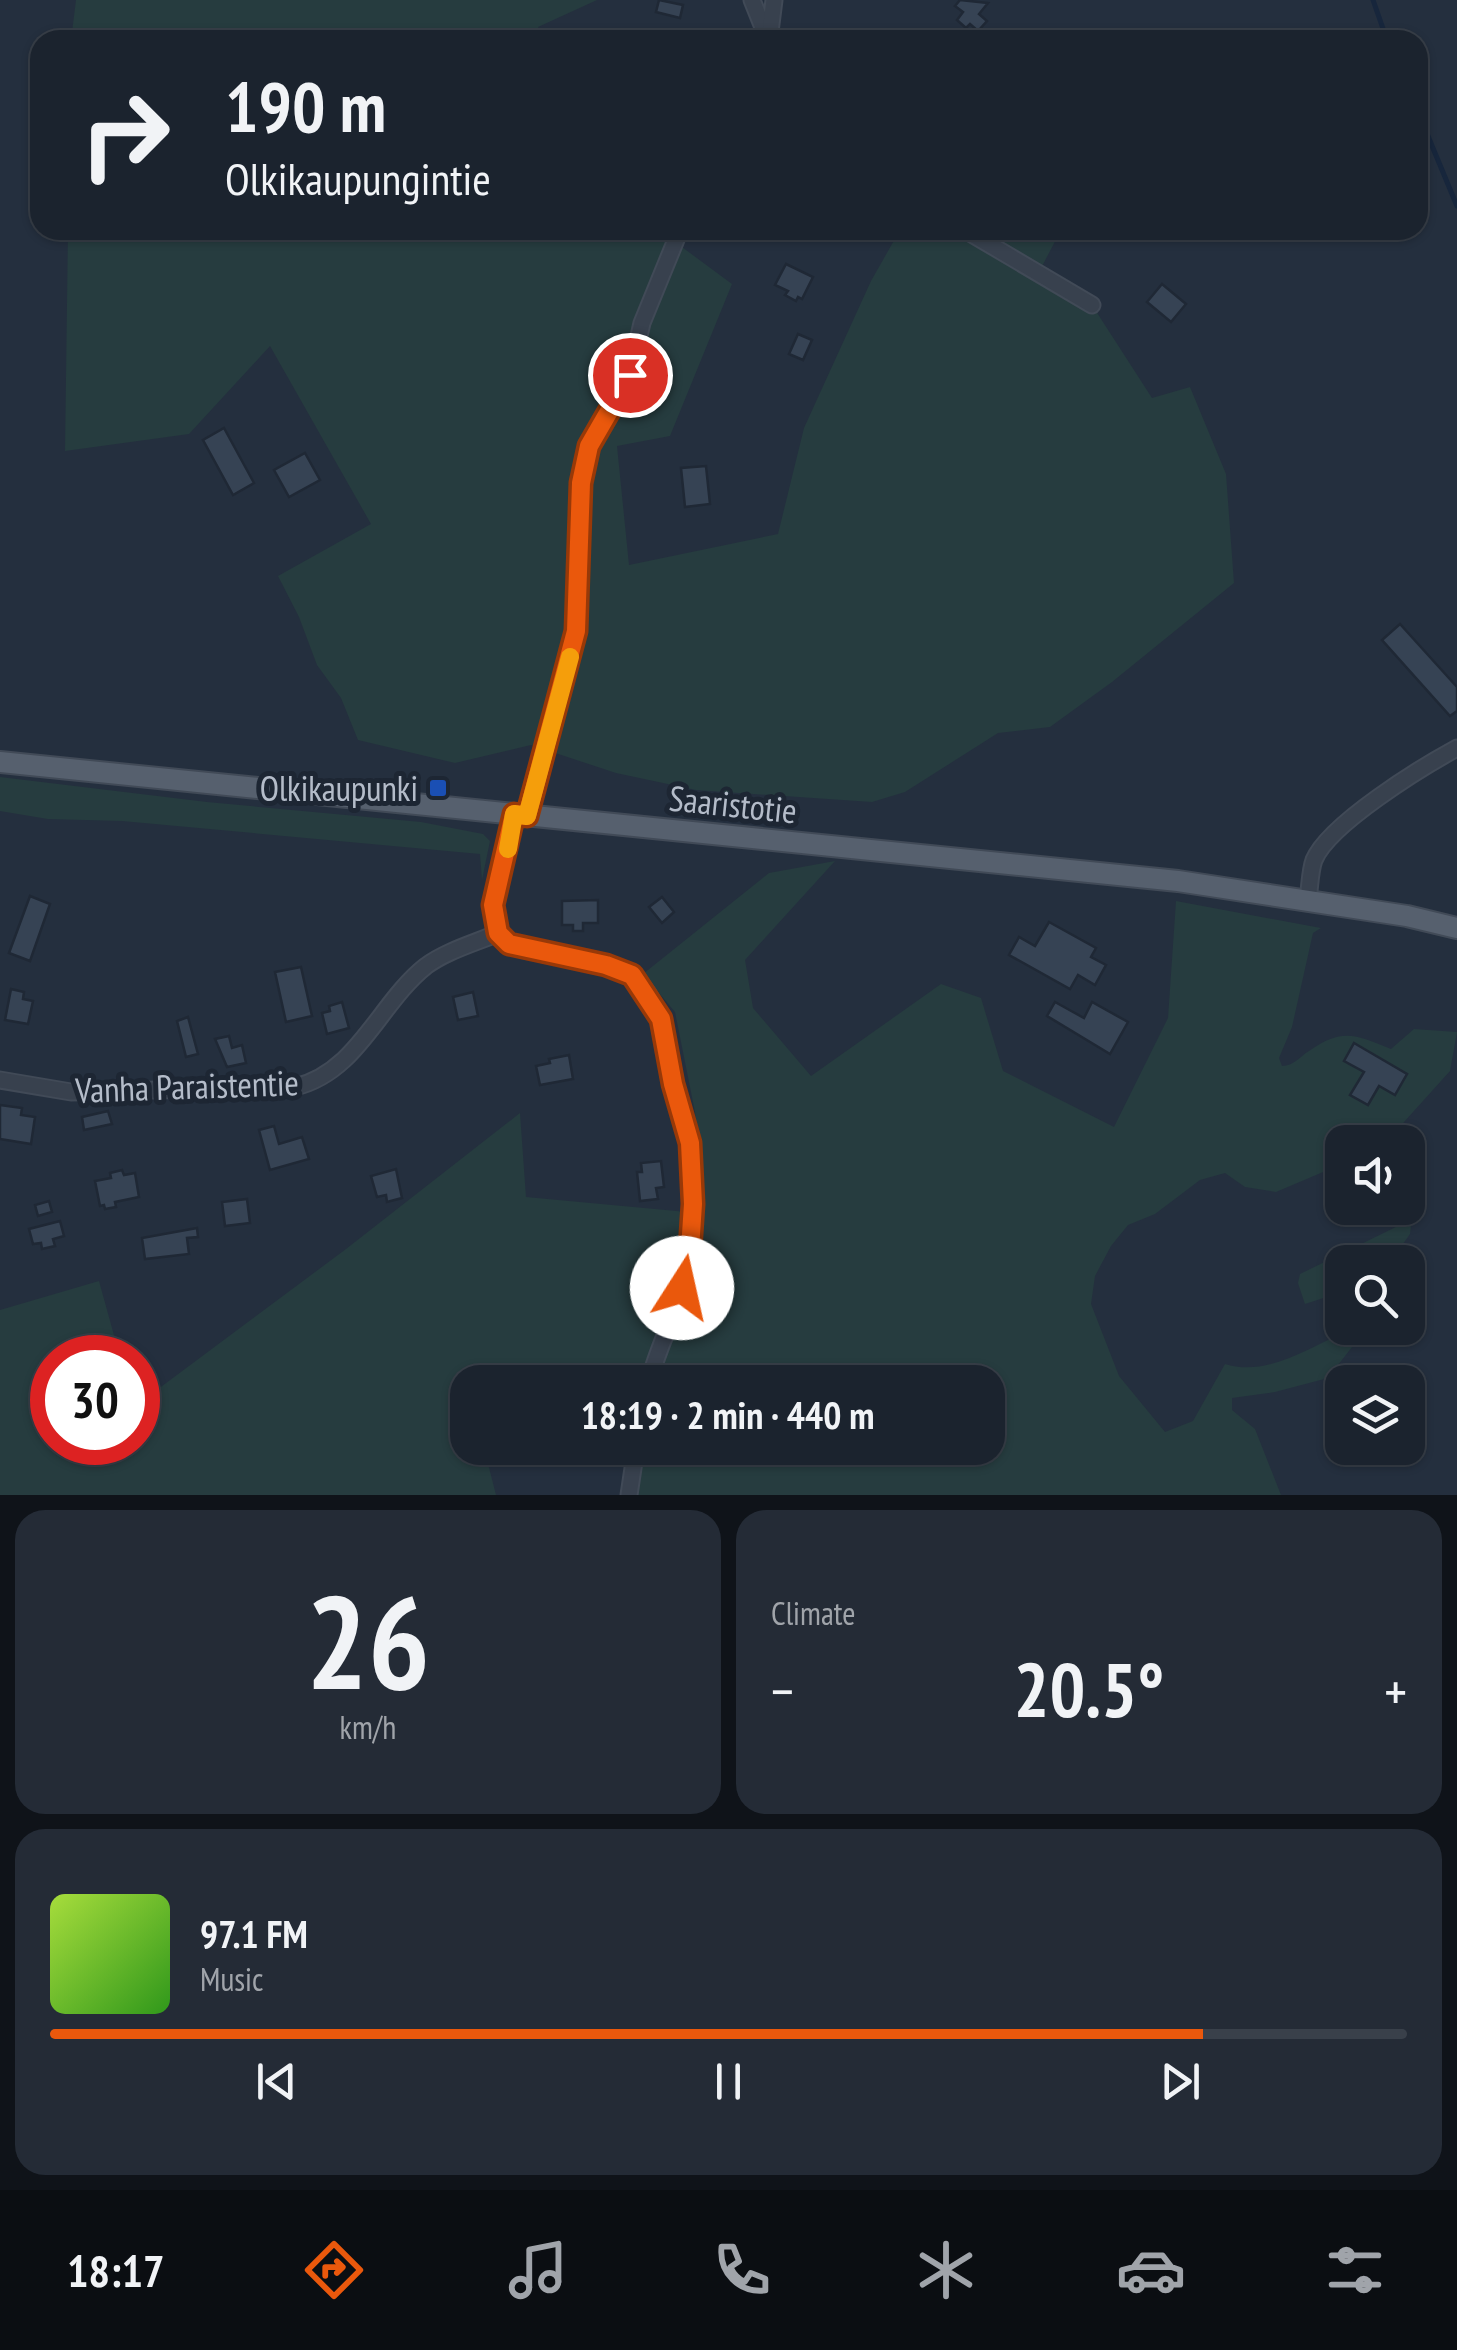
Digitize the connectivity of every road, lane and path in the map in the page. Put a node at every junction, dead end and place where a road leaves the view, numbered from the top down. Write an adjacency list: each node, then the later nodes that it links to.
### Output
1 (752, 0): 3 (street)
2 (774, 0): 4 (street)
3 (765, 30)
4 (770, 30)
5 (676, 240): 10 (street)
6 (982, 240): 7 (street)
7 (1092, 306)
8 (1457, 748): 11 (street)
9 (0, 762): 10 (main road, Saaristotie)
10 (521, 816): 11 (main road, Saaristotie); 13 (street)
11 (1308, 899): 12 (main road, Saaristotie)
12 (1457, 928)
13 (498, 933): 14 (street, Vanha Paraistentie); 15 (street)
14 (0, 1080)
15 (655, 1365)
16 (633, 1465): 17 (street)
17 (629, 1495)

